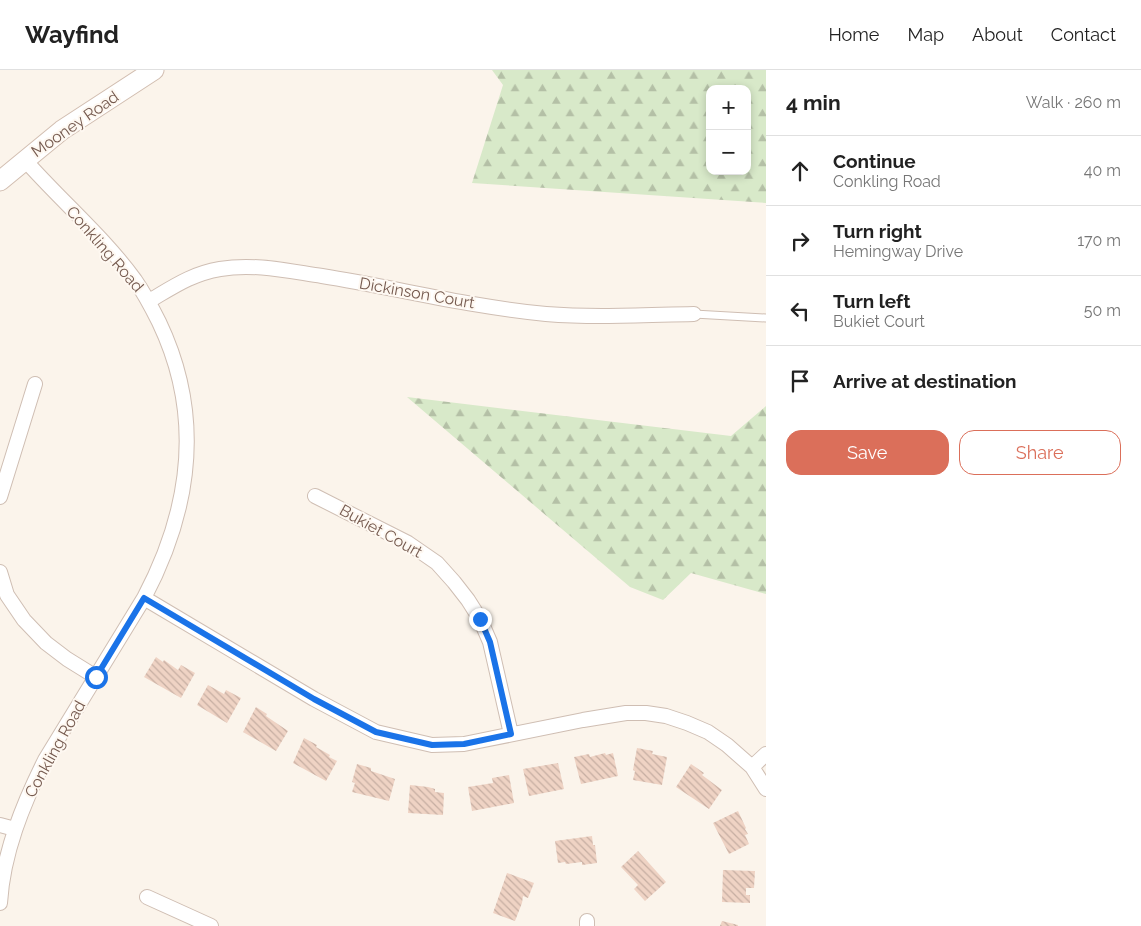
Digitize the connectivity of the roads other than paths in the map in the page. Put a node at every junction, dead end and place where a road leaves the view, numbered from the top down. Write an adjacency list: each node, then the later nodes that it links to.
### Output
1 (154, 70): 2 (street, Mooney Road)
2 (24, 160): 3 (street, Mooney Road); 4 (street, Conkling Road)
3 (0, 181)
4 (149, 302): 5 (street, Dickinson Court); 11 (street, Conkling Road)
5 (694, 314): 6 (lane)
6 (766, 318)
7 (35, 384): 8 (street)
8 (0, 496)
9 (315, 496): 13 (street, Bukiet Court)
10 (0, 572): 12 (street)
11 (144, 598): 12 (street, Conkling Road); 13 (street)
12 (96, 677): 18 (street, Conkling Road)
13 (511, 734): 15 (street)
14 (766, 754): 15 (street)
15 (752, 767): 16 (street)
16 (766, 789)
17 (0, 825): 18 (street)
18 (15, 829): 20 (street, Conkling Road)
19 (147, 897): 21 (street)
20 (0, 903)
21 (210, 926)

